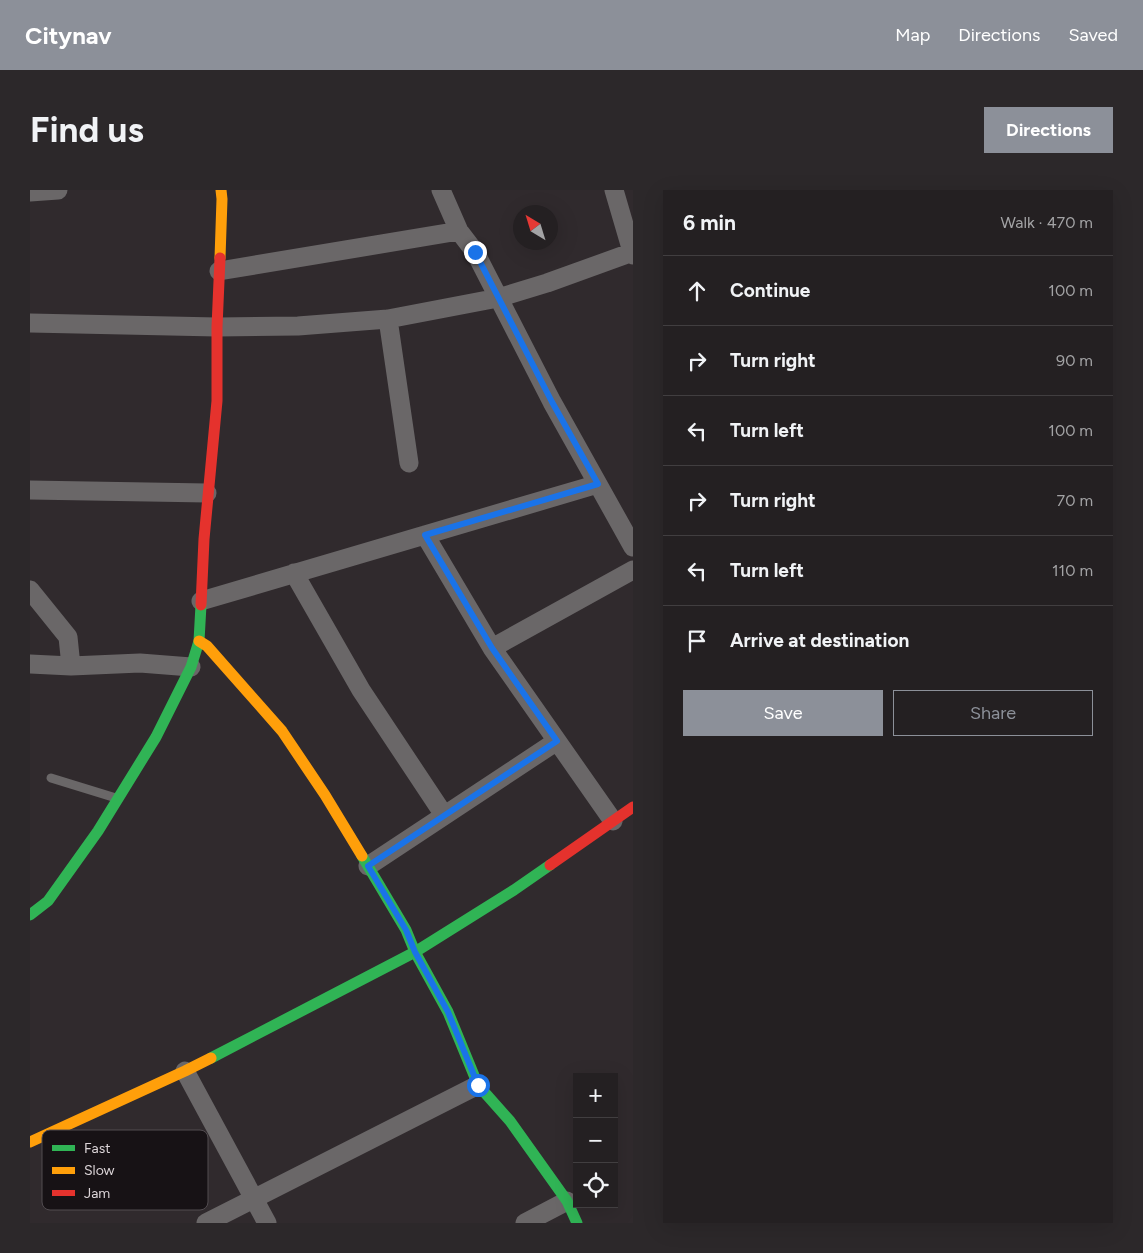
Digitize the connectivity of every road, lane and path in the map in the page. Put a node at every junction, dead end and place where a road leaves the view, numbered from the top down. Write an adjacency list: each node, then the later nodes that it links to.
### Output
1 (58, 190): 5 (street)
2 (221, 190): 8 (street)
3 (441, 190): 6 (street)
4 (614, 190): 7 (street)
5 (30, 192)
6 (459, 231): 8 (street); 9 (street)
7 (633, 253): 9 (street)
8 (219, 271): 12 (street)
9 (498, 298): 10 (street); 14 (street)
10 (388, 318): 12 (street); 13 (street)
11 (30, 323): 12 (street)
12 (216, 327): 16 (street)
13 (409, 463)
14 (598, 484): 17 (street); 18 (street)
15 (30, 490): 16 (street)
16 (207, 493): 22 (street)
17 (425, 535): 20 (street); 24 (street)
18 (633, 547)
19 (633, 570): 24 (street)
20 (294, 574): 22 (street); 32 (street)
21 (30, 590): 26 (street)
22 (200, 601): 23 (street)
23 (199, 641): 27 (street); 34 (street)
24 (492, 648): 28 (street)
25 (30, 664): 26 (street)
26 (71, 666): 27 (street)
27 (192, 667): 30 (street)
28 (557, 741): 32 (street); 33 (street)
29 (51, 778): 30 (lane)
30 (118, 798): 36 (street)
31 (633, 807): 33 (street)
32 (444, 815): 34 (street)
33 (613, 821): 38 (street)
34 (368, 866): 38 (street)
35 (30, 894): 36 (street)
36 (48, 902): 37 (street)
37 (30, 915)
38 (415, 952): 39 (street); 40 (street)
39 (186, 1070): 41 (street); 44 (street)
40 (478, 1085): 44 (street); 45 (street)
41 (56, 1130)
42 (42, 1136): 43 (street)
43 (30, 1142)
44 (254, 1199): 46 (street); 47 (street)
45 (567, 1201): 48 (street); 49 (street)
46 (206, 1223)
47 (267, 1223)
48 (525, 1223)
49 (577, 1223)

